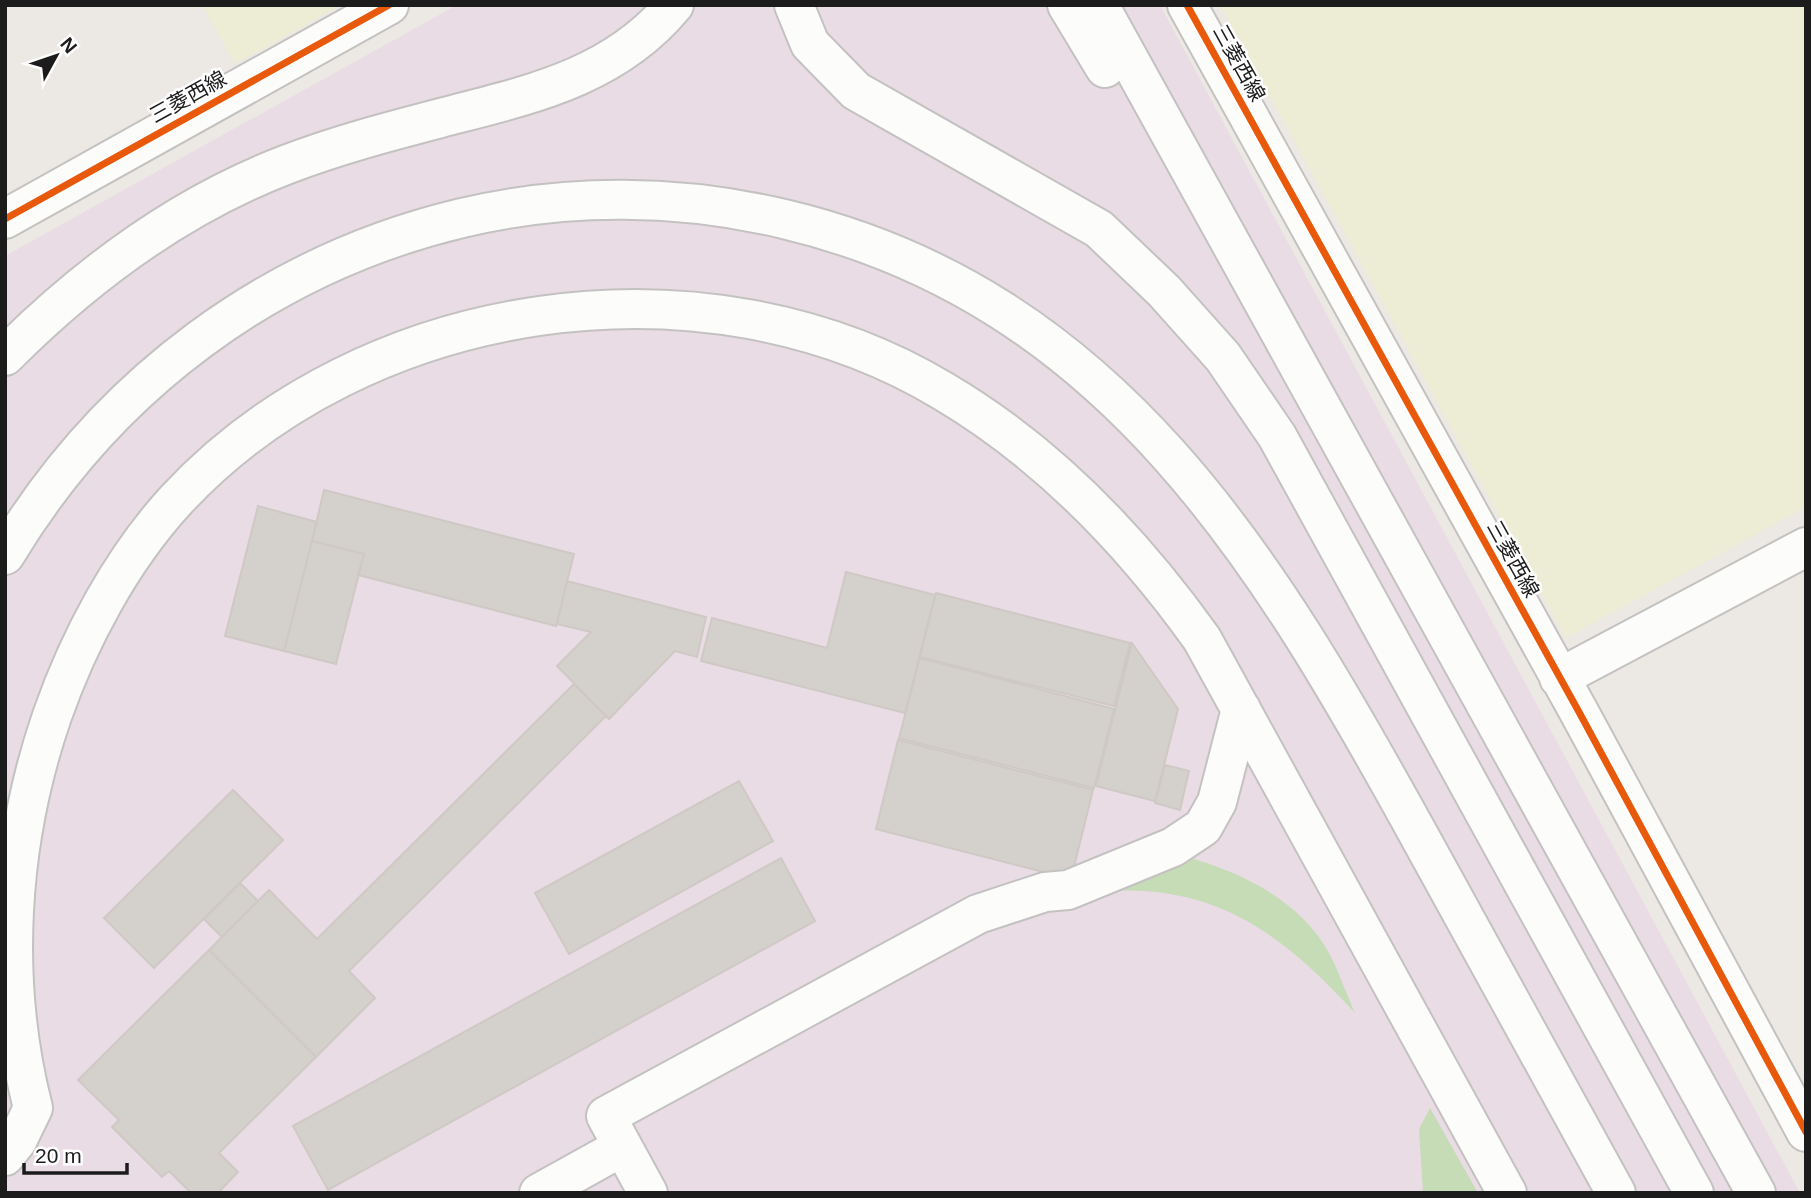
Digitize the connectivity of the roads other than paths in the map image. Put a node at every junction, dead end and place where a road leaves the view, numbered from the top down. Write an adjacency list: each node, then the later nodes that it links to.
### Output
1 (389, 5): 7 (street, 三菱西線)
2 (674, 5): 8 (street)
3 (794, 5): 20 (street)
4 (1067, 5): 21 (street)
5 (1099, 5): 22 (street)
6 (1187, 5): 11 (street, 三菱西線)
7 (5, 219)
8 (5, 356)
9 (1806, 547): 11 (street)
10 (5, 555): 19 (street)
11 (1559, 678): 13 (street, 三菱西線)
12 (1241, 709): 14 (street); 15 (street); 18 (street)
13 (1806, 1132)
14 (622, 1147): 16 (street); 17 (street)
15 (5, 1157)
16 (539, 1193)
17 (648, 1193)
18 (1507, 1193)
19 (1616, 1193)
20 (1694, 1193)
21 (1722, 1193)
22 (1756, 1193)

